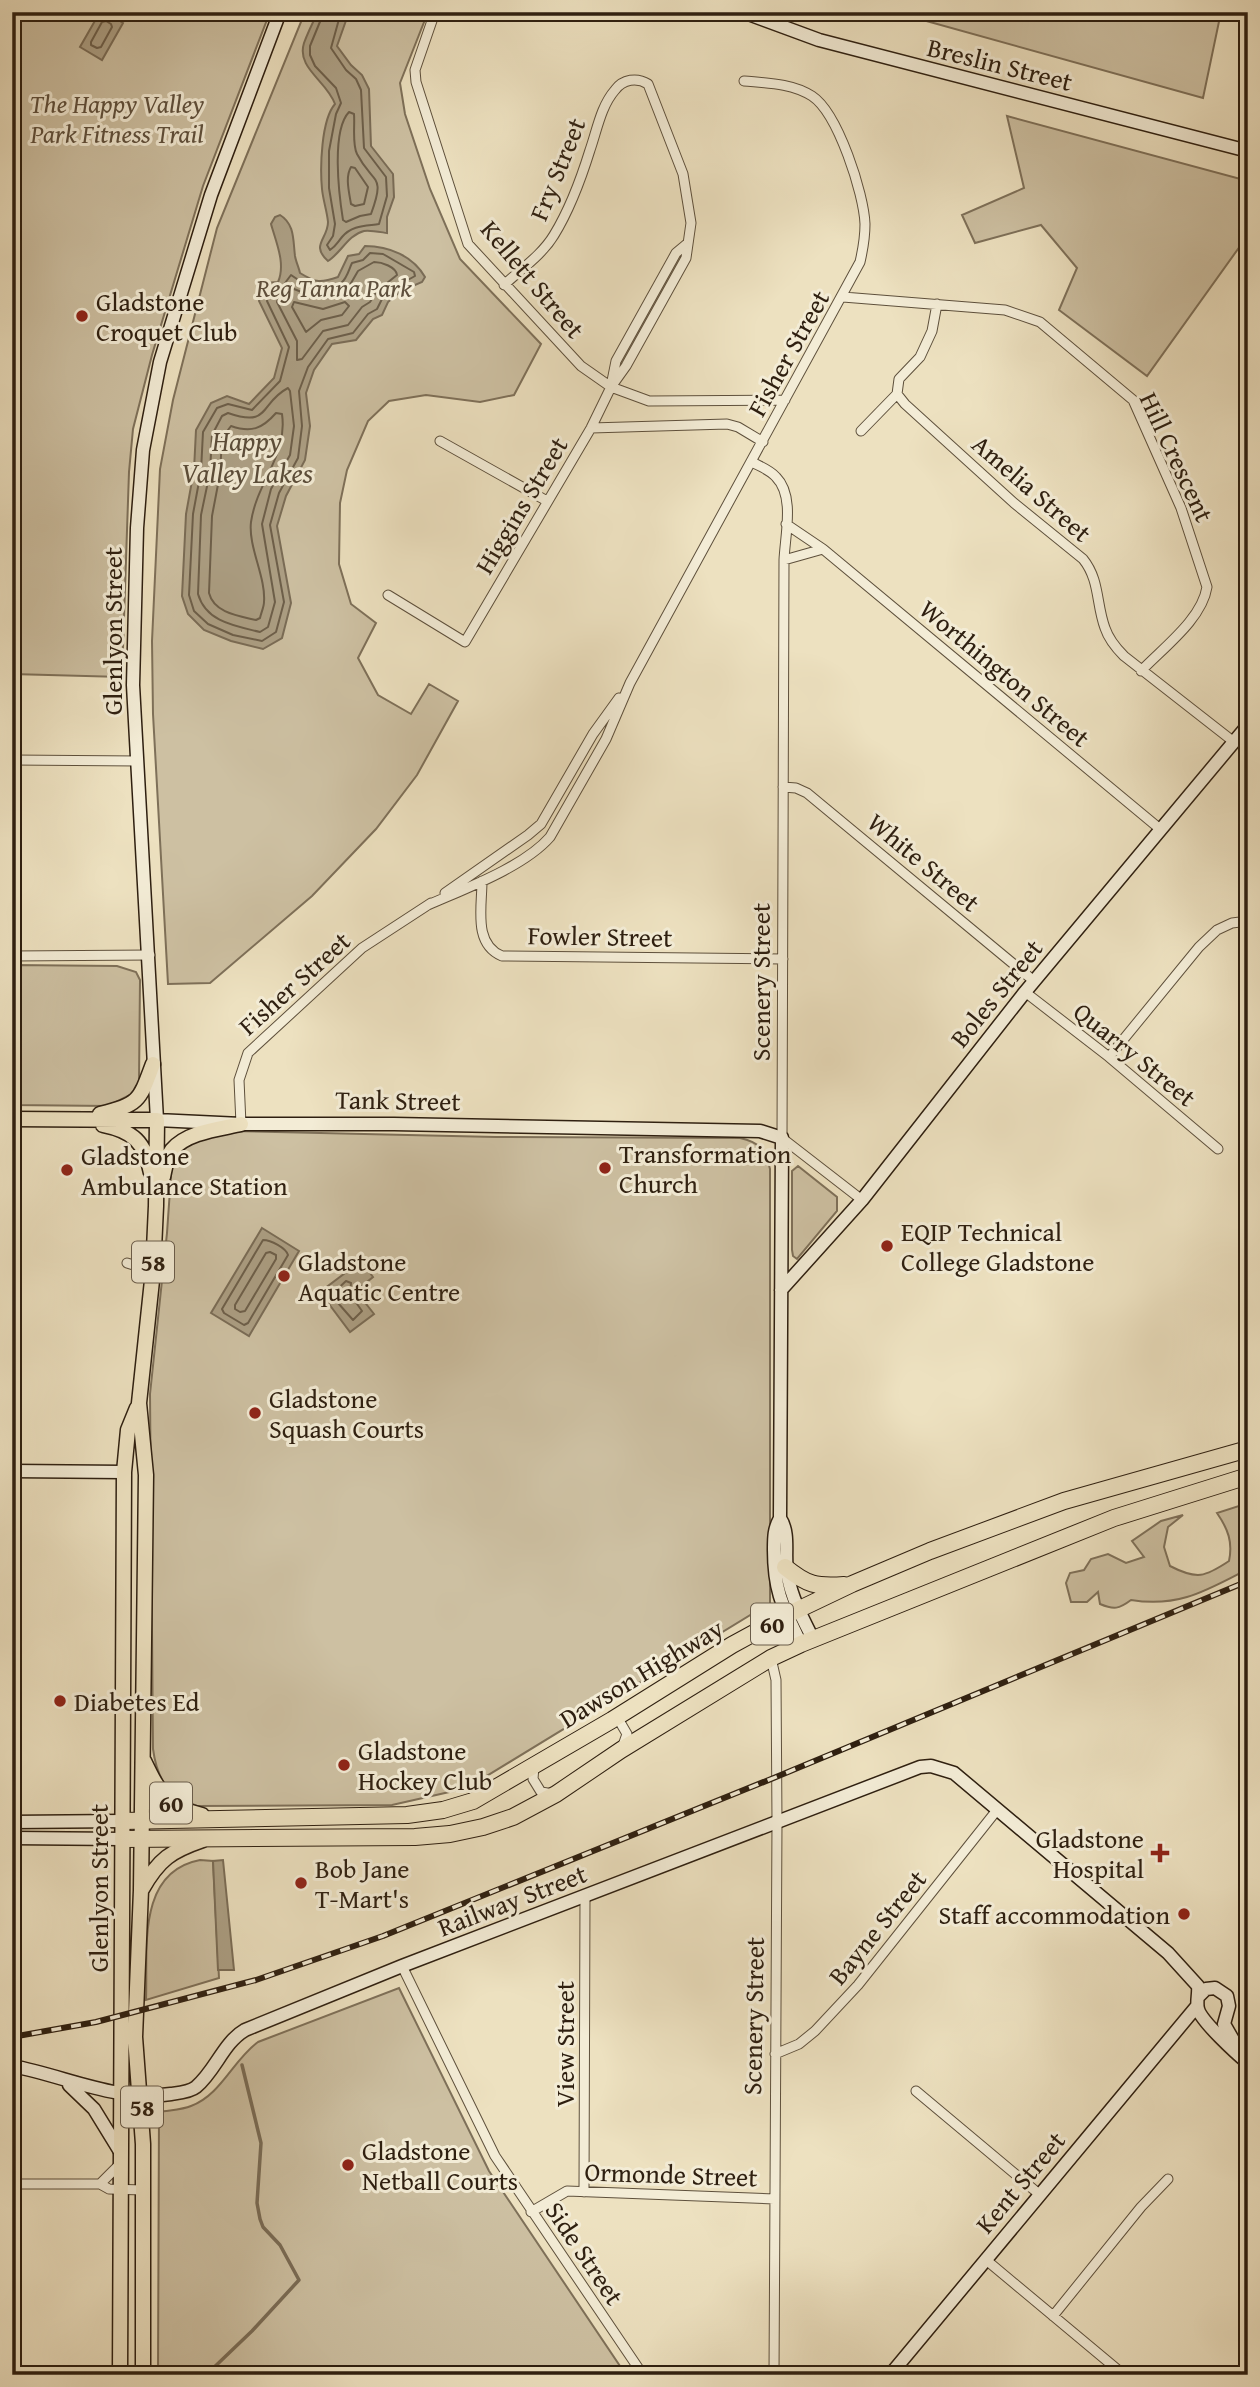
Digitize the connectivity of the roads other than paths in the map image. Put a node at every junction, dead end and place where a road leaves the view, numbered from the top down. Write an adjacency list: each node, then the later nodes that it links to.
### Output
1 (280, 12): 28 (street, Glenlyon Street)
2 (435, 12): 7 (street, Kellett Street)
3 (743, 12): 6 (street, Breslin Street)
4 (744, 81): 8 (street, Fisher Street)
5 (648, 84): 7 (street, Fry Street); 10 (street, Higgins Street)
6 (1248, 151)
7 (504, 285): 10 (street, Kellett Street)
8 (843, 297): 9 (street, Hill Crescent); 12 (street, Fisher Street)
9 (937, 304): 11 (street); 23 (street, Hill Crescent)
10 (611, 387): 12 (street, Kellett Street); 13 (street, Higgins Street)
11 (897, 394): 14 (street); 23 (street, Amelia Street)
12 (785, 400): 16 (street, Fisher Street)
13 (591, 428): 16 (street); 18 (street, Higgins Street)
14 (860, 430)
15 (440, 440): 18 (street)
16 (763, 442): 17 (street, Fisher Street)
17 (752, 463): 19 (street, Scenery Street); 24 (street, Fisher Street)
18 (547, 501): 22 (street, Higgins Street)
19 (786, 524): 20 (street, Worthington Street); 21 (street, Scenery Street)
20 (823, 549): 21 (street); 30 (street, Worthington Street)
21 (784, 559): 29 (street, Scenery Street)
22 (388, 596)
23 (1141, 670): 26 (street, Amelia Street)
24 (630, 683): 31 (street, Fisher Street); 32 (street, Fisher Street)
25 (1248, 725): 26 (street, Boles Street)
26 (1234, 742): 30 (street, Boles Street)
27 (12, 760): 28 (street)
28 (138, 761): 35 (street, Glenlyon Street)
29 (783, 787): 36 (street, Scenery Street); 37 (street, White Street)
30 (1160, 829): 37 (street, Boles Street)
31 (482, 881): 32 (street, Fisher Street); 36 (street, Fowler Street)
32 (428, 905): 44 (street, Fisher Street)
33 (1248, 921): 39 (street)
34 (12, 956): 35 (street)
35 (150, 956): 40 (street, Glenlyon Street)
36 (783, 959): 45 (street, Scenery Street)
37 (1034, 981): 38 (street, Boles Street)
38 (1025, 992): 39 (street, Quarry Street); 47 (street, Boles Street)
39 (1109, 1058): 46 (street, Quarry Street)
40 (153, 1064): 42 (main road); 43 (street, Glenlyon Street)
41 (12, 1119): 42 (main road, Tank Street)
42 (78, 1119): 43 (main road, Tank Street); 48 (main road)
43 (157, 1120): 44 (street, Tank Street); 48 (main road, Glenlyon Street / 58)
44 (241, 1124): 45 (street, Tank Street); 48 (main road)
45 (782, 1138): 47 (street); 51 (street, Scenery Street)
46 (1218, 1149)
47 (862, 1200): 51 (street, Boles Street)
48 (156, 1206): 50 (main road, Glenlyon Street / 58)
49 (127, 1263): 50 (street)
50 (152, 1271): 52 (main road, Glenlyon Street / 58)
51 (781, 1290): 57 (street, Scenery Street)
52 (139, 1403): 55 (main road, Glenlyon Street / 58); 65 (main road, Glenlyon Street / 58)
53 (1248, 1449): 59 (highway, Dawson Highway / 60)
54 (12, 1471): 55 (street)
55 (124, 1472): 70 (main road, Glenlyon Street / 58)
56 (1248, 1476): 61 (highway, Dawson Highway / 60)
57 (780, 1518): 58 (street, Scenery Street); 60 (street, Scenery Street)
58 (786, 1567): 59 (highway); 60 (street, Scenery Street)
59 (852, 1584): 60 (highway, Dawson Highway / 60)
60 (793, 1613): 61 (street, Scenery Street); 63 (highway, Dawson Highway / 60)
61 (807, 1642): 62 (highway, Dawson Highway / 60)
62 (771, 1658): 64 (highway, Dawson Highway / 60); 73 (street, Scenery Street)
63 (612, 1720): 64 (street); 66 (highway, Dawson Highway / 60)
64 (621, 1750): 67 (highway, Dawson Highway / 60)
65 (142, 1757): 69 (main road, 60); 71 (main road, Glenlyon Street / 58)
66 (534, 1766): 67 (street); 69 (highway, Dawson Highway / 60)
67 (556, 1794): 77 (highway, Dawson Highway / 60)
68 (997, 1810): 73 (street, Railway Street); 80 (street); 85 (street, Bayne Street)
69 (224, 1820): 71 (highway, Dawson Highway / 60)
70 (123, 1821): 71 (highway, Dawson Highway / 60); 72 (street); 75 (main road, Glenlyon Street / 58)
71 (141, 1821): 76 (main road, Glenlyon Street / 58)
72 (12, 1822)
73 (777, 1822): 79 (street, Railway Street); 85 (street, Scenery Street)
74 (12, 1838): 75 (street)
75 (123, 1839): 76 (highway, Dawson Highway / 60); 90 (main road, Glenlyon Street / 58)
76 (141, 1840): 77 (highway, Dawson Highway / 60); 78 (main road, Glenlyon Street / 58)
77 (204, 1840): 78 (main road)
78 (141, 1890): 91 (main road, Glenlyon Street / 58)
79 (585, 1897): 81 (street, Railway Street); 98 (street, View Street)
80 (1168, 1953): 82 (street); 83 (street)
81 (402, 1965): 91 (street, Railway Street); 101 (street, Side Street)
82 (1210, 1988): 83 (street); 84 (street)
83 (1201, 2009): 84 (street); 86 (street); 99 (street, Kent Street)
84 (1227, 2011): 86 (street)
85 (775, 2054): 100 (street, Scenery Street)
86 (1247, 2062)
87 (12, 2066): 88 (street, Railway Street)
88 (61, 2078): 90 (street, Railway Street); 92 (street)
89 (916, 2091): 99 (street)
90 (121, 2094): 91 (street, Railway Street); 92 (main road, Glenlyon Street / 58)
91 (141, 2096): 97 (main road, Glenlyon Street / 58)
92 (121, 2158): 94 (street); 96 (main road, Glenlyon Street / 58)
93 (1168, 2179): 103 (street)
94 (100, 2184): 95 (street); 96 (street)
95 (12, 2185)
96 (121, 2190): 97 (street); 104 (main road, Glenlyon Street / 58)
97 (144, 2190): 105 (main road, Glenlyon Street / 58)
98 (584, 2192): 100 (street, Ormonde Street); 101 (street, Ormonde Street)
99 (1040, 2194): 102 (street, Kent Street)
100 (774, 2199): 107 (street, Scenery Street)
101 (531, 2212): 106 (street, Side Street)
102 (985, 2259): 103 (street); 108 (street, Kent Street)
103 (1053, 2316): 109 (street)
104 (120, 2375)
105 (143, 2375)
106 (643, 2375)
107 (774, 2375)
108 (890, 2375)
109 (1124, 2375)

